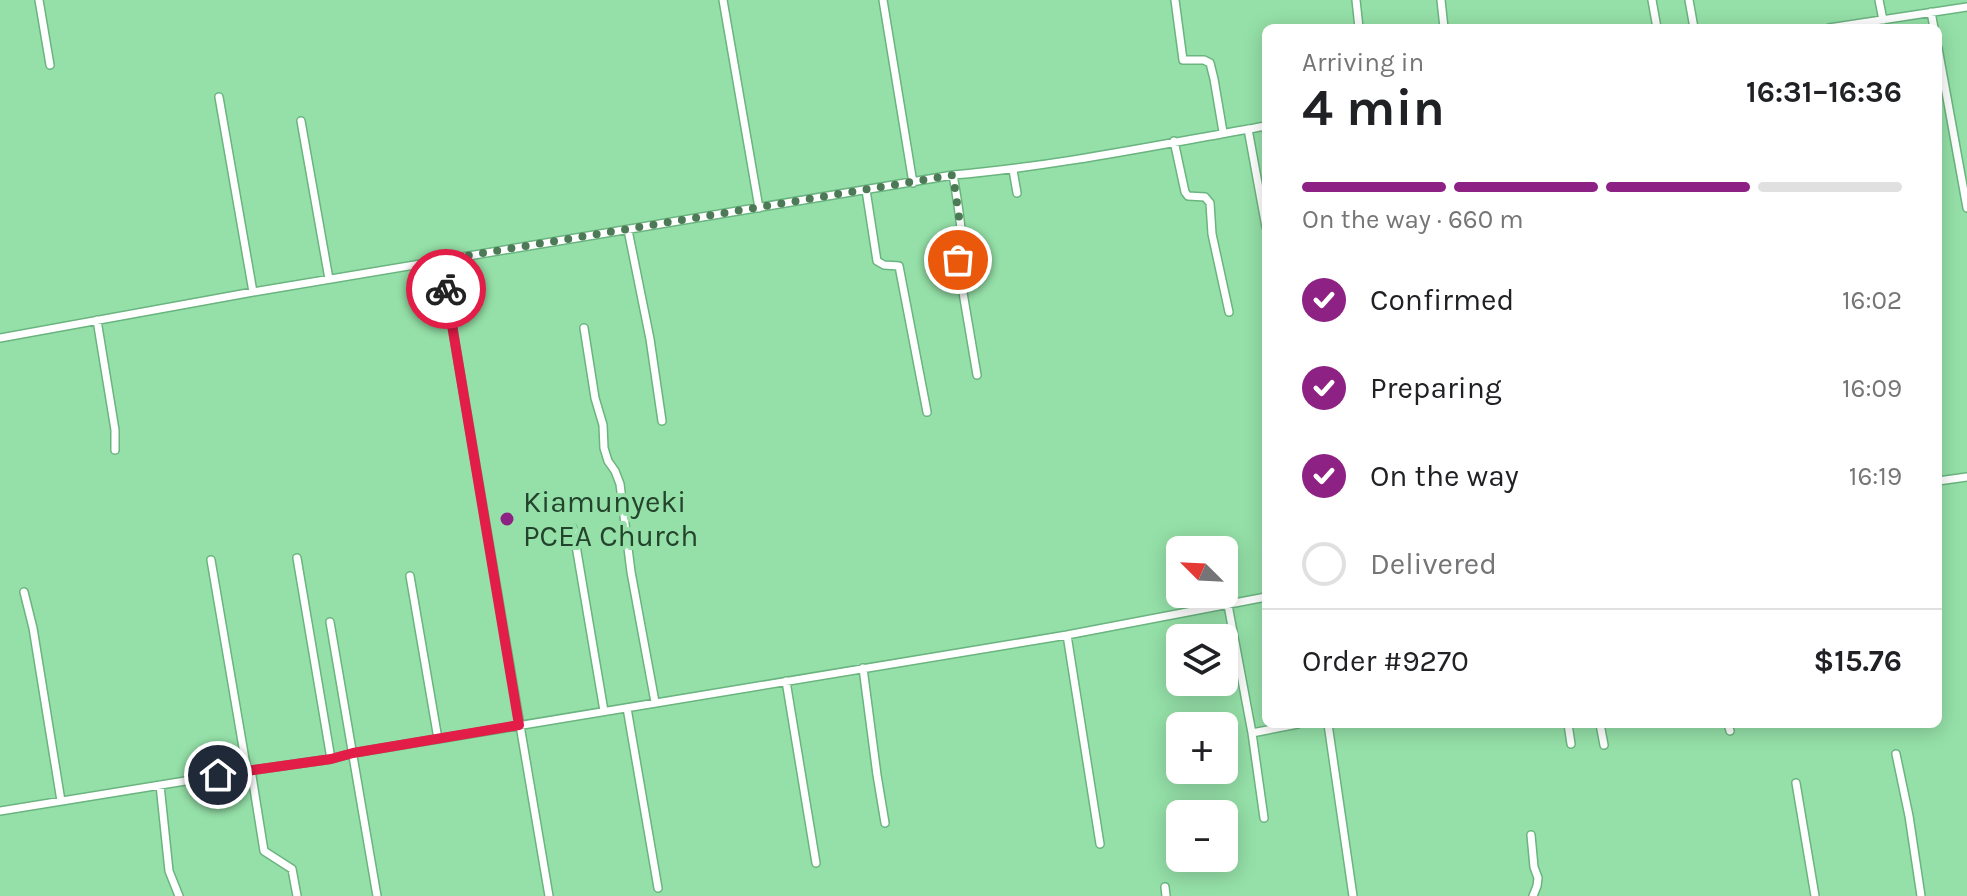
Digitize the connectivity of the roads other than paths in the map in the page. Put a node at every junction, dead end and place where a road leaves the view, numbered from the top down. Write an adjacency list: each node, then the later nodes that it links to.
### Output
1 (39, 0): 19 (street)
2 (723, 0): 33 (street)
3 (883, 0): 29 (street)
4 (1175, 0): 25 (street)
5 (1356, 0): 13 (street)
6 (1441, 0): 14 (street)
7 (1652, 0): 15 (street)
8 (1689, 0): 16 (street)
9 (1879, 0): 12 (street)
10 (1967, 7): 11 (street)
11 (1931, 12): 12 (street); 18 (street)
12 (1883, 20): 17 (street)
13 (1359, 24)
14 (1444, 24)
15 (1656, 24)
16 (1693, 24)
17 (1856, 24)
18 (1933, 24)
19 (50, 65)
20 (1942, 70): 34 (street)
21 (219, 97): 38 (street)
22 (301, 121): 37 (street)
23 (1262, 127): 24 (street)
24 (1248, 129): 25 (street); 32 (street)
25 (1223, 132): 26 (street)
26 (1174, 141): 27 (street); 39 (street)
27 (1013, 170): 28 (street); 31 (street)
28 (953, 175): 29 (street); 43 (street)
29 (913, 183): 30 (street)
30 (866, 190): 33 (street); 44 (street)
31 (1017, 193)
32 (1262, 205)
33 (759, 208): 35 (street)
34 (1967, 208)
35 (628, 230): 36 (street); 45 (street)
36 (441, 260): 37 (street); 65 (street)
37 (329, 279): 38 (street)
38 (253, 292): 40 (street)
39 (1229, 312)
40 (97, 320): 42 (street); 46 (street)
41 (584, 328): 62 (street)
42 (0, 338)
43 (977, 375)
44 (927, 412)
45 (662, 421)
46 (115, 450)
47 (1967, 477): 48 (street)
48 (1942, 480)
49 (573, 528): 64 (street)
50 (297, 558): 76 (street)
51 (211, 560): 77 (street)
52 (410, 576): 71 (street)
53 (24, 592): 80 (street)
54 (1262, 598): 55 (street)
55 (1238, 603)
56 (1212, 608): 59 (street)
57 (1229, 608): 70 (street)
58 (330, 622): 74 (street)
59 (1067, 635): 60 (street); 85 (street)
60 (863, 668): 61 (street); 83 (street)
61 (786, 681): 62 (street); 86 (street)
62 (655, 702): 63 (street)
63 (627, 708): 64 (street); 87 (street)
64 (604, 711): 65 (street)
65 (519, 725): 71 (street); 91 (street)
66 (1278, 728): 70 (street)
67 (1329, 728): 92 (street)
68 (1569, 728): 72 (street)
69 (1601, 728): 73 (street)
70 (1252, 733): 82 (street)
71 (438, 739): 74 (street)
72 (1571, 744)
73 (1604, 745)
74 (353, 753): 76 (street); 90 (street)
75 (1896, 754): 95 (street)
76 (331, 759): 77 (street)
77 (249, 770): 79 (street); 89 (street)
78 (1796, 783): 94 (street)
79 (160, 785): 80 (street); 88 (street)
80 (61, 801): 81 (street)
81 (0, 811)
82 (1264, 818)
83 (885, 823)
84 (1531, 835): 93 (street)
85 (1100, 844)
86 (816, 863)
87 (658, 888)
88 (179, 896)
89 (297, 896)
90 (377, 896)
91 (549, 896)
92 (1353, 896)
93 (1533, 896)
94 (1815, 896)
95 (1921, 896)

